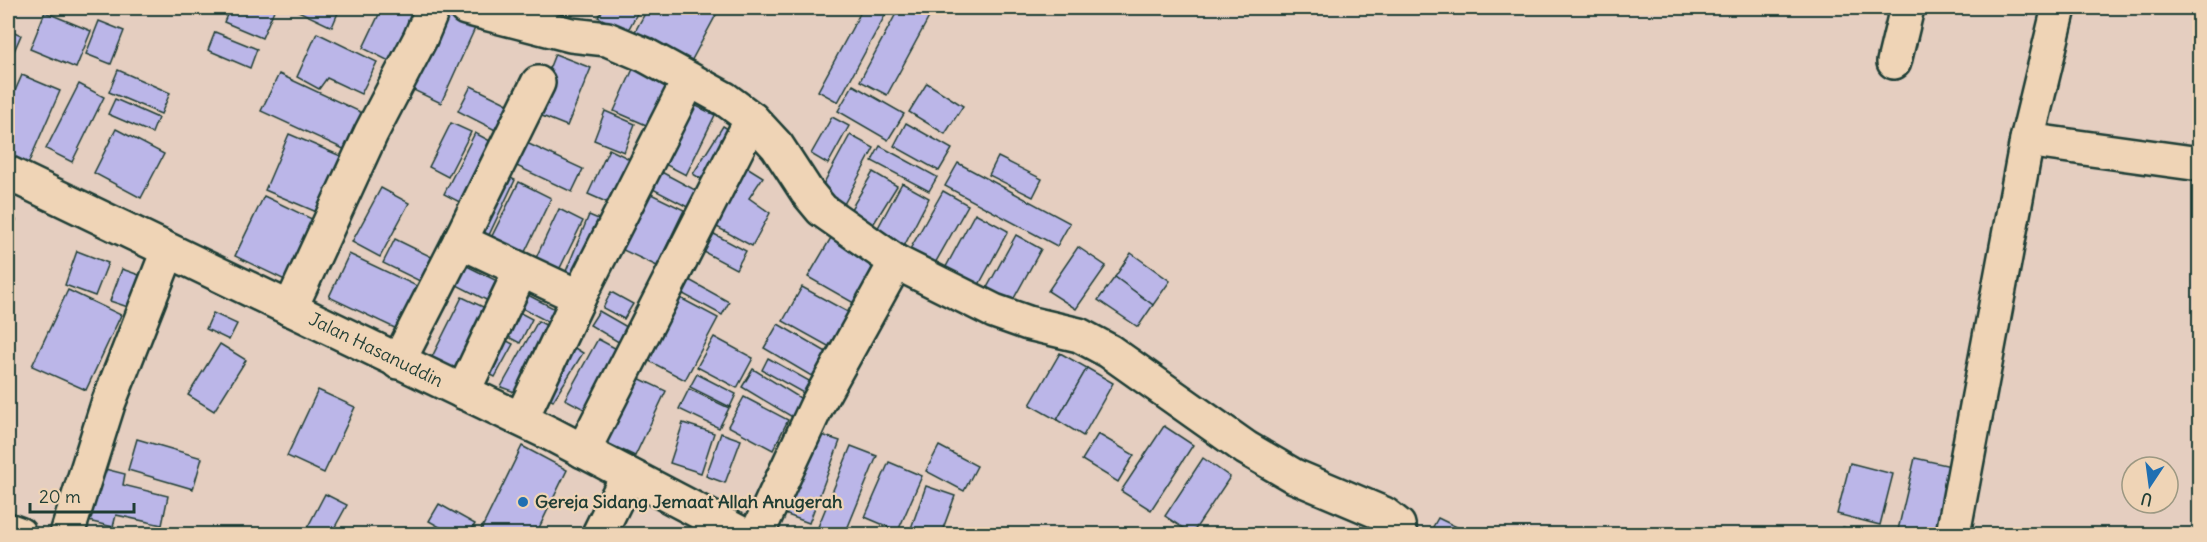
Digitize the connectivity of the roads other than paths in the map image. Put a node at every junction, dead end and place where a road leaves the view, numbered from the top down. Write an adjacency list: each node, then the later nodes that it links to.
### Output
1 (434, 8): 17 (street)
2 (466, 8): 6 (street)
3 (1907, 8): 5 (street)
4 (2059, 8): 9 (street)
5 (1894, 62)
6 (689, 81): 8 (street); 16 (street)
7 (538, 83): 12 (street)
8 (752, 119): 14 (street); 21 (street)
9 (2027, 140): 10 (street); 30 (street)
10 (2199, 164)
11 (8, 173): 13 (street, Jalan Hasanuddin)
12 (460, 241): 15 (street); 18 (street)
13 (168, 251): 17 (street, Jalan Hasanuddin); 25 (street)
14 (896, 262): 28 (street); 29 (street)
15 (521, 270): 16 (street); 19 (street)
16 (579, 297): 20 (street)
17 (290, 309): 18 (street, Jalan Hasanuddin)
18 (398, 362): 19 (street, Jalan Hasanuddin)
19 (463, 392): 20 (street, Jalan Hasanuddin)
20 (521, 419): 21 (street, Jalan Hasanuddin)
21 (583, 451): 22 (street, Jalan Hasanuddin)
22 (628, 475): 26 (street); 27 (street, Jalan Hasanuddin)
23 (8, 530): 24 (street)
24 (19, 534)
25 (67, 534)
26 (599, 534)
27 (742, 534)
28 (757, 534)
29 (1400, 534)
30 (1953, 534)

